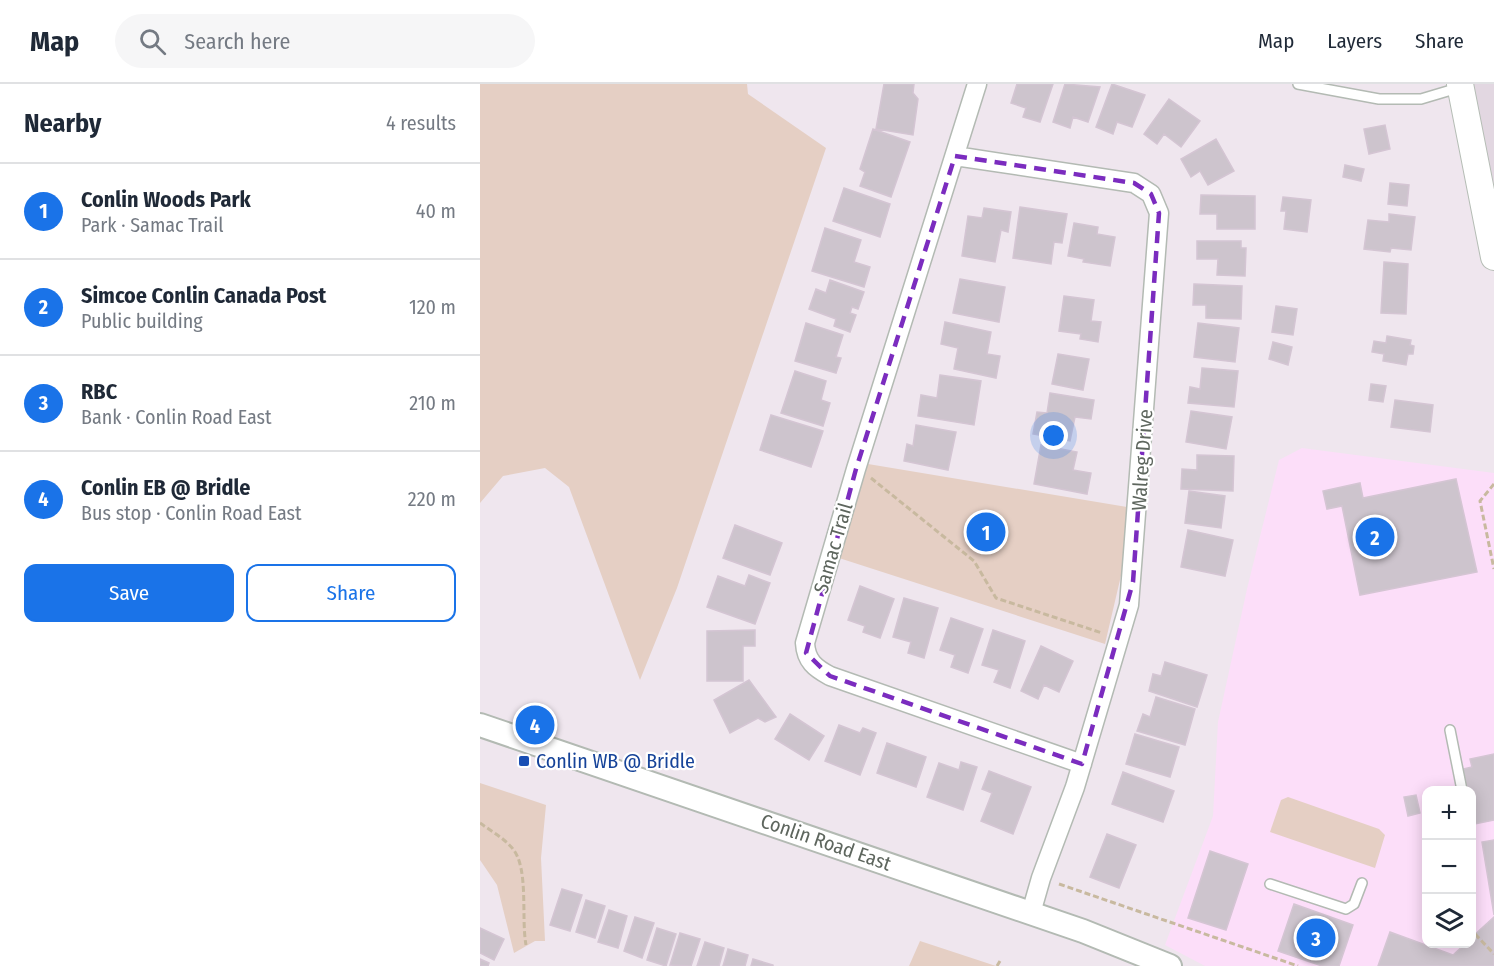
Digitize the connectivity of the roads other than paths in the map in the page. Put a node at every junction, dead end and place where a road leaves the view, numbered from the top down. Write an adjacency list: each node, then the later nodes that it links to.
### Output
1 (977, 84): 4 (street, Samac Trail)
2 (1298, 84): 3 (lane)
3 (1460, 85): 5 (main road)
4 (955, 156): 8 (street, Walreg Drive); 8 (street, Samac Trail)
5 (1494, 257)
6 (480, 725): 12 (street, Conlin Road East)
7 (1450, 730): 9 (lane)
8 (1082, 764): 12 (street, Walreg Drive)
9 (1461, 786)
10 (1362, 883): 11 (lane)
11 (1270, 884)
12 (1031, 913): 13 (street, Conlin Road East)
13 (1170, 966)

